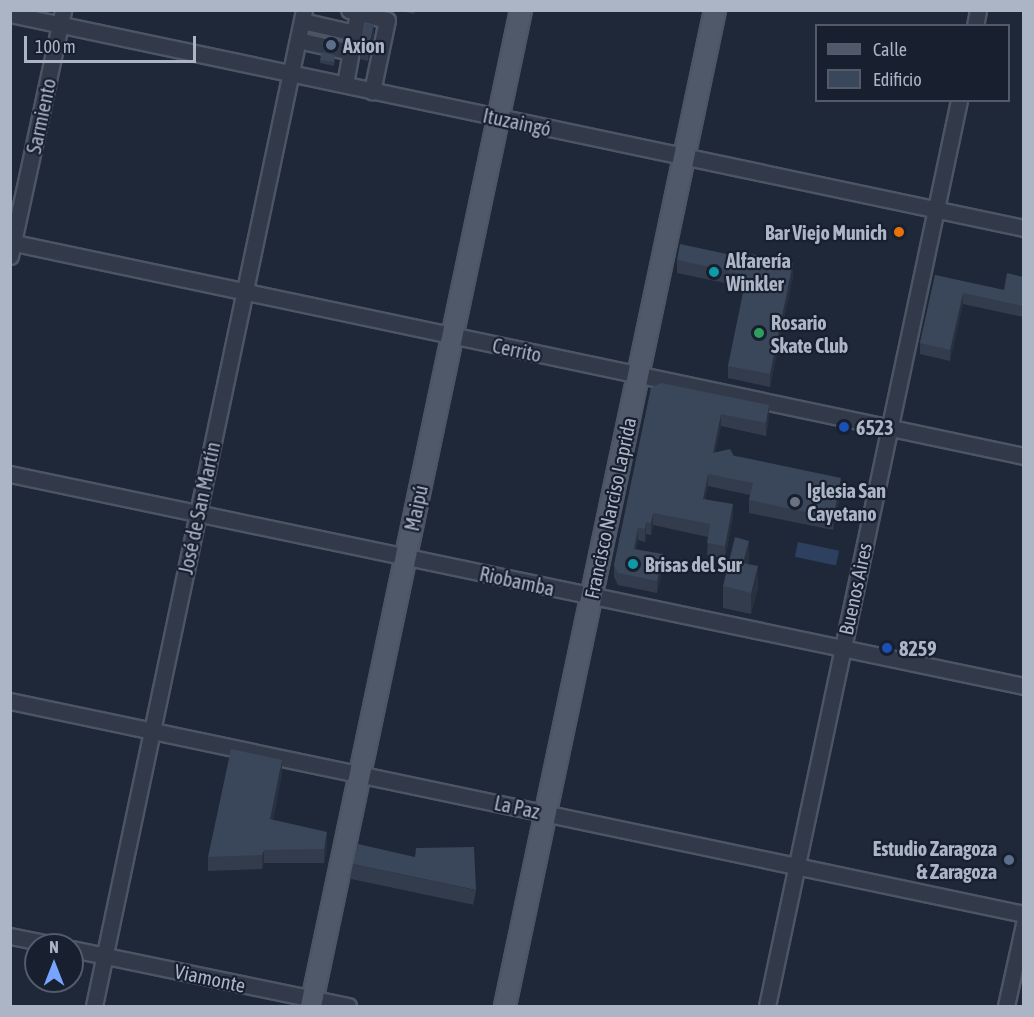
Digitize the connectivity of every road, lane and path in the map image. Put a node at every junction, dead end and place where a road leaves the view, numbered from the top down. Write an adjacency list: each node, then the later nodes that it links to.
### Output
1 (521, 10): 14 (main road, Maipú)
2 (716, 10): 15 (main road, Francisco Narciso Laprida)
3 (354, 12): 7 (street); 12 (street)
4 (10, 14): 6 (street, Ituzaingó)
5 (303, 16): 7 (street); 8 (street, José de San Martín)
6 (62, 17): 10 (street, Ituzaingó); 18 (street, Sarmiento)
7 (355, 33): 9 (street)
8 (298, 40): 9 (street); 10 (street, José de San Martín)
9 (351, 52): 11 (street)
10 (291, 72): 11 (street, Ituzaingó); 19 (street, José de San Martín)
11 (345, 84): 12 (street, Ituzaingó)
12 (372, 91): 14 (street, Ituzaingó)
13 (959, 102): 16 (street, Buenos Aires)
14 (498, 119): 15 (street, Ituzaingó); 20 (main road, Maipú)
15 (683, 158): 16 (street, Ituzaingó); 21 (main road, Francisco Narciso Laprida)
16 (936, 208): 17 (street, Ituzaingó); 22 (street, Buenos Aires)
17 (1023, 228)
18 (11, 247): 19 (street, Cerrito)
19 (244, 292): 20 (street, Cerrito); 25 (street, José de San Martín)
20 (452, 336): 21 (street, Cerrito); 26 (main road, Maipú)
21 (637, 376): 22 (street, Cerrito); 27 (main road, Francisco Narciso Laprida)
22 (889, 427): 23 (street, Cerrito); 28 (street, Buenos Aires)
23 (1023, 456)
24 (10, 474): 25 (street, Riobamba)
25 (198, 513): 26 (street, Riobamba); 31 (street, José de San Martín)
26 (405, 558): 27 (street, Riobamba); 32 (main road, Maipú)
27 (591, 597): 28 (street, Riobamba); 33 (main road, Francisco Narciso Laprida)
28 (843, 648): 29 (street, Riobamba); 34 (street, Buenos Aires)
29 (1023, 686)
30 (10, 701): 31 (street, La Paz)
31 (152, 730): 32 (street, La Paz); 38 (street, José de San Martín)
32 (360, 774): 33 (street, La Paz); 39 (main road, Maipú)
33 (546, 813): 34 (street, La Paz); 42 (main road, Francisco Narciso Laprida)
34 (796, 867): 35 (street, La Paz); 43 (street, Buenos Aires)
35 (1023, 914)
36 (1023, 924): 44 (street)
37 (84, 951): 38 (street, Viamonte)
38 (104, 955): 39 (street, Viamonte); 40 (street, José de San Martín)
39 (311, 1003): 41 (street, Viamonte)
40 (94, 1006)
41 (348, 1006)
42 (505, 1006)
43 (767, 1006)
44 (1006, 1006)

